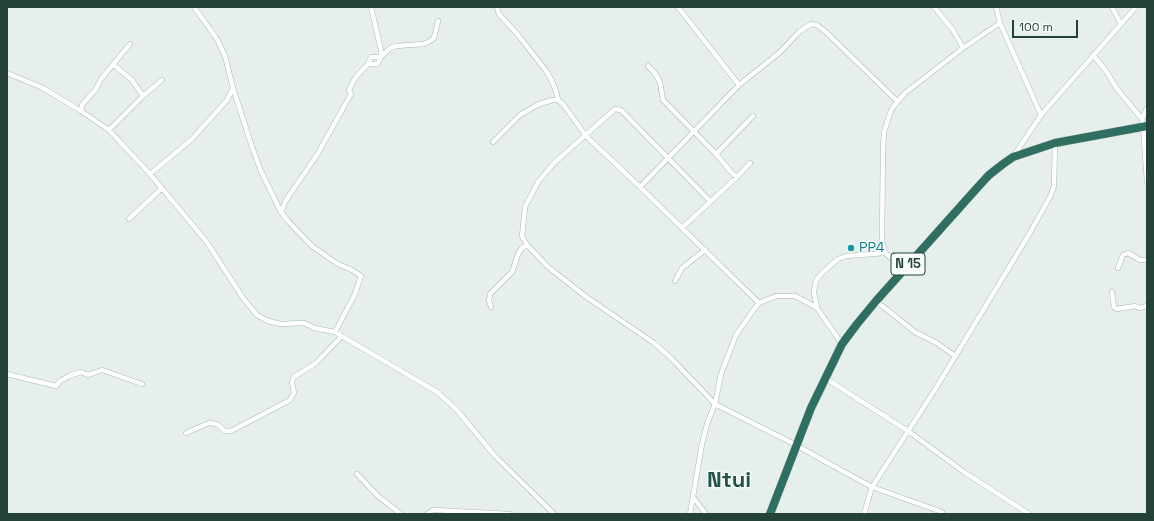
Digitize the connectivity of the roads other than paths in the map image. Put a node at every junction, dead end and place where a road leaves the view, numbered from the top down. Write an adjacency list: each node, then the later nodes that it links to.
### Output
1 (194, 7): 22 (street)
2 (371, 7): 15 (street)
3 (497, 7): 24 (street)
4 (678, 7): 21 (street)
5 (934, 7): 13 (street)
6 (996, 7): 10 (street)
7 (1112, 7): 11 (street)
8 (1136, 7): 11 (street)
9 (438, 21): 15 (street)
10 (1000, 23): 13 (street); 28 (street)
11 (1120, 24): 14 (street)
12 (130, 44): 17 (street)
13 (963, 48): 25 (street)
14 (1093, 54): 28 (street); 31 (street)
15 (381, 57): 16 (street); 16 (street)
16 (368, 64): 47 (street)
17 (114, 65): 23 (street); 27 (street)
18 (648, 66): 33 (street)
19 (7, 73): 27 (street)
20 (162, 80): 23 (street)
21 (739, 85): 25 (street); 33 (street)
22 (233, 88): 41 (street); 47 (street)
23 (143, 96): 32 (street)
24 (558, 100): 34 (street); 35 (street)
25 (897, 101): 52 (street)
26 (1147, 108): 31 (street)
27 (81, 111): 32 (street)
28 (1041, 115): 38 (street)
29 (754, 116): 37 (street)
30 (1147, 116): 31 (street)
31 (1144, 124): 36 (highway, N 15); 43 (street)
32 (109, 130): 41 (street)
33 (694, 131): 37 (street); 39 (street)
34 (586, 136): 39 (street); 44 (street); 50 (street)
35 (493, 142)
36 (1054, 143): 38 (highway, N 15); 66 (street)
37 (716, 154): 42 (street)
38 (1013, 157): 54 (highway, N 15)
39 (668, 158): 44 (street); 46 (street)
40 (750, 162): 42 (street)
41 (150, 174): 45 (street)
42 (736, 178): 46 (street)
43 (1147, 181)
44 (640, 187): 49 (street)
45 (162, 188): 48 (street); 63 (street)
46 (710, 201): 49 (street)
47 (281, 212): 63 (street)
48 (129, 219)
49 (682, 228): 51 (street)
50 (527, 245): 61 (street); 70 (street)
51 (705, 250): 56 (street); 59 (street)
52 (885, 253): 54 (street); 62 (street)
53 (1147, 260): 55 (street)
54 (904, 268): 58 (highway, N 15)
55 (1118, 268)
56 (675, 281)
57 (1112, 292): 60 (street)
58 (876, 300): 65 (highway, N 15); 66 (street)
59 (759, 303): 62 (street); 70 (street)
60 (1147, 306)
61 (491, 307)
62 (817, 308): 65 (street)
63 (334, 332): 64 (street)
64 (342, 336): 72 (street); 81 (street)
65 (842, 344): 68 (highway, N 15)
66 (955, 356): 71 (street)
67 (7, 374): 69 (street)
68 (825, 378): 71 (street); 73 (highway, N 15)
69 (142, 384)
70 (715, 404): 73 (street); 76 (street)
71 (908, 431): 75 (street); 86 (street)
72 (186, 433)
73 (796, 445): 75 (street); 84 (highway, N 15)
74 (357, 474): 78 (street)
75 (872, 487): 77 (street); 85 (street)
76 (693, 497): 82 (street); 83 (street)
77 (942, 512)
78 (401, 514)
79 (427, 514): 80 (street)
80 (510, 514)
81 (554, 514)
82 (690, 514)
83 (706, 514)
84 (770, 514)
85 (864, 514)
86 (1029, 514)

